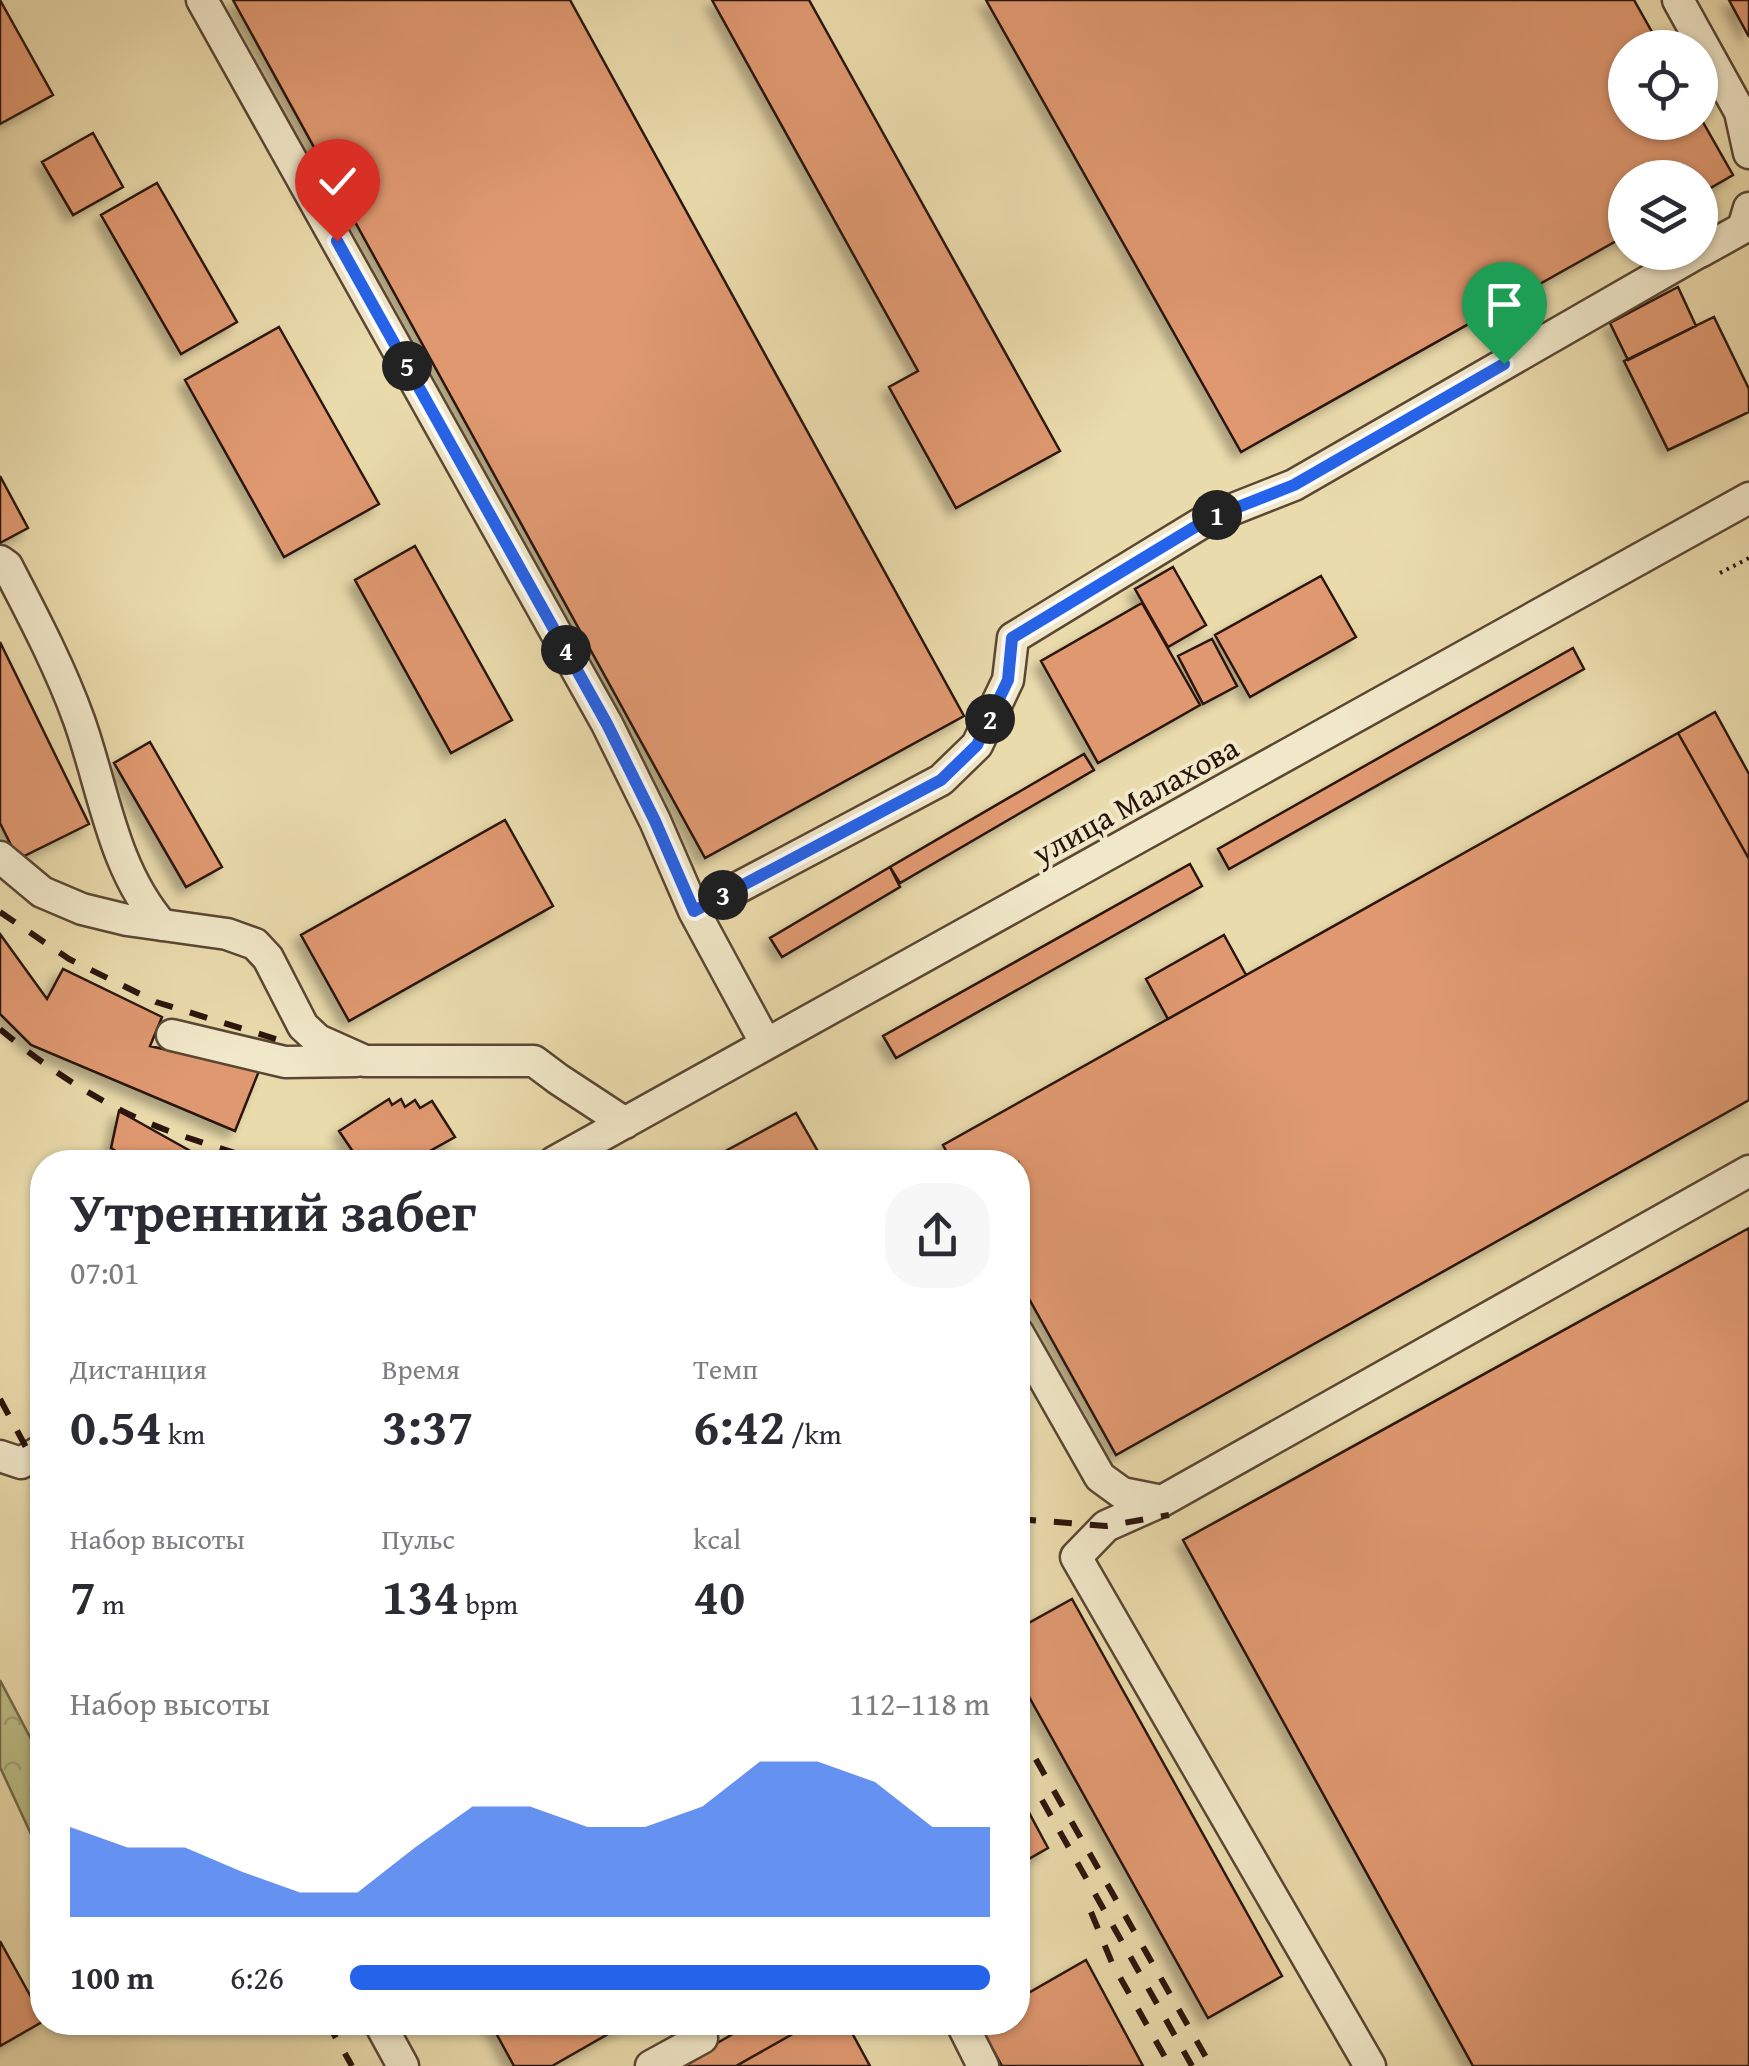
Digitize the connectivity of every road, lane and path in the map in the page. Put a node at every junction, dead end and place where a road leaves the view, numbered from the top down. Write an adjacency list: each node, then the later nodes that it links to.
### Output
1 (202, 0): 12 (street)
2 (1678, 0): 3 (street)
3 (1749, 153)
4 (1749, 208): 5 (street)
5 (1718, 242)
6 (1669, 270): 12 (street)
7 (1749, 498): 15 (street, улица Малахова)
8 (1749, 558): 10 (path)
9 (0, 560): 13 (street)
10 (1720, 573)
11 (0, 857): 13 (street)
12 (694, 911): 15 (street)
13 (162, 925): 16 (street)
14 (172, 1036): 16 (street)
15 (766, 1044): 17 (street, улица Малахова)
16 (364, 1062): 17 (street)
17 (625, 1123): 18 (street, улица Малахова)
18 (576, 1150)
19 (1749, 1172): 23 (street)
20 (1030, 1353): 23 (street)
21 (0, 1456): 22 (street)
22 (30, 1457)
23 (1162, 1501): 30 (street)
24 (386, 2035): 27 (street)
25 (967, 2035): 29 (street)
26 (702, 2038): 28 (street)
27 (404, 2066)
28 (651, 2066)
29 (984, 2066)
30 (1370, 2066)

